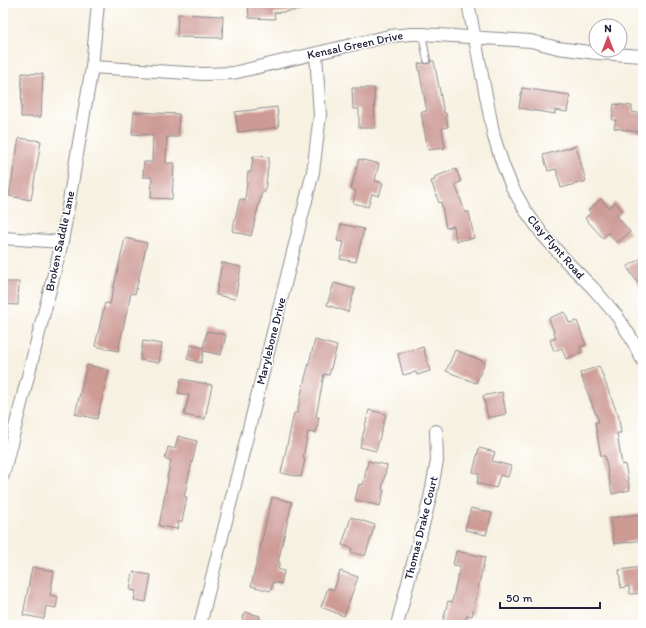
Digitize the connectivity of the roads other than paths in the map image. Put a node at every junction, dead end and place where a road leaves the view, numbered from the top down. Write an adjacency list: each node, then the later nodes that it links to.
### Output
1 (98, 3): 8 (street, Broken Saddle Lane)
2 (468, 3): 4 (street, Clay Flynt Road)
3 (422, 34): 4 (street, Kensal Green Drive); 5 (street, Kensal Green Drive); 7 (lane)
4 (475, 37): 6 (street, Kensal Green Drive); 11 (street, Clay Flynt Road)
5 (316, 54): 8 (street, Kensal Green Drive); 14 (street, Marylebone Drive)
6 (643, 56)
7 (427, 60)
8 (92, 67): 10 (street, Broken Saddle Lane)
9 (3, 238): 10 (street)
10 (62, 242): 13 (street, Broken Saddle Lane)
11 (643, 361)
12 (436, 431): 15 (street, Thomas Drake Court)
13 (3, 475)
14 (200, 625)
15 (397, 625)

